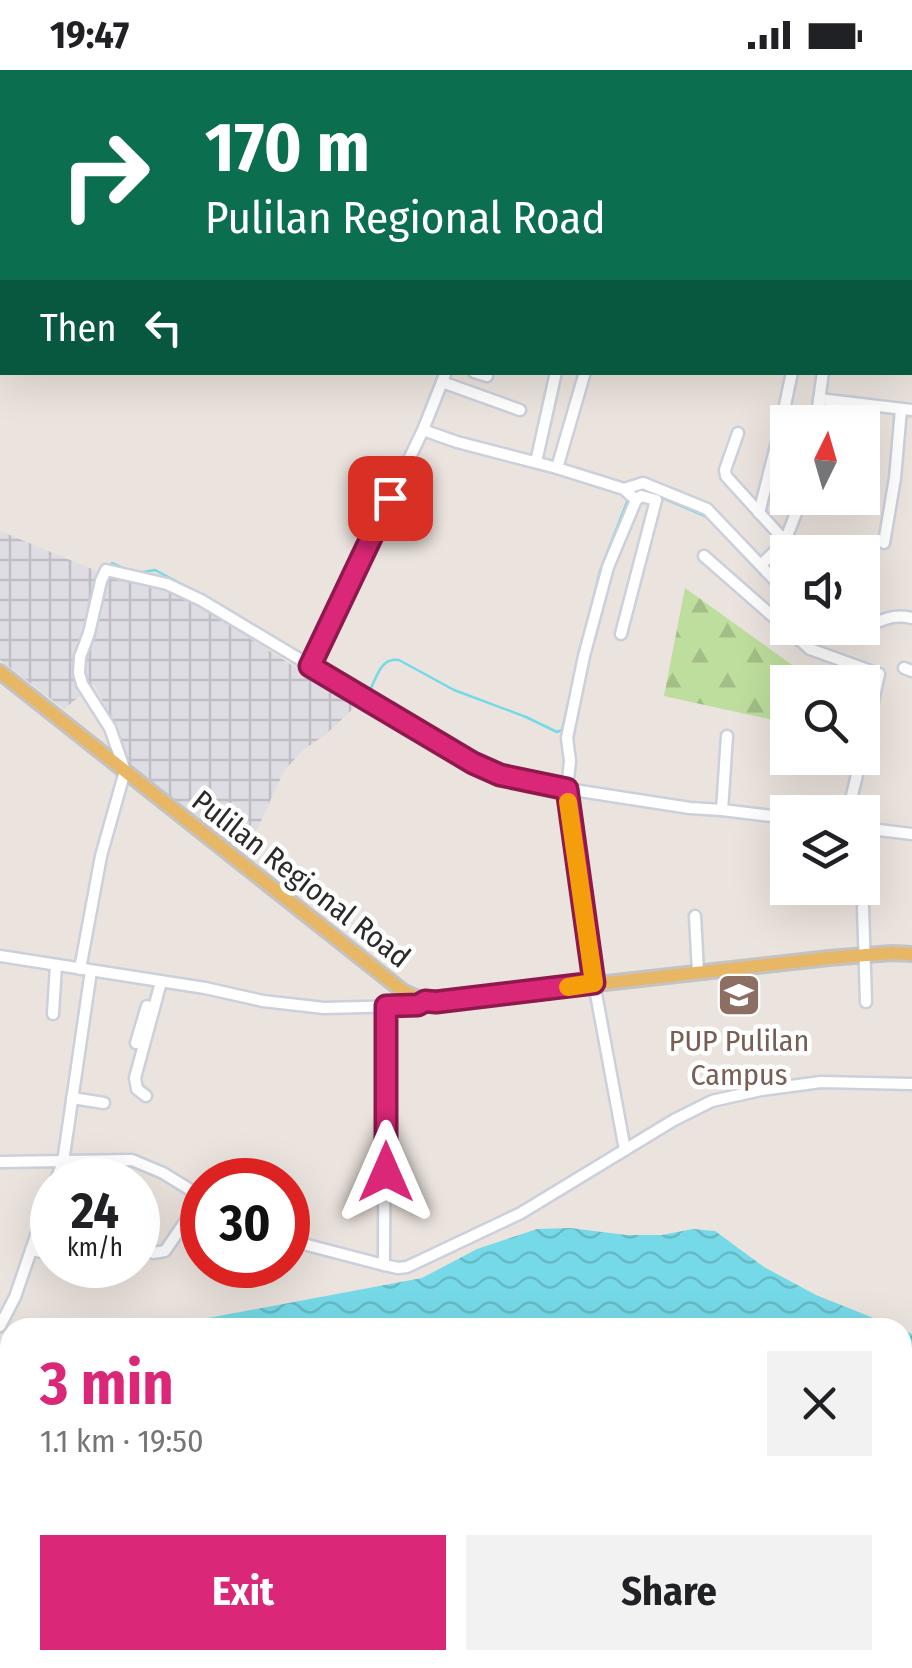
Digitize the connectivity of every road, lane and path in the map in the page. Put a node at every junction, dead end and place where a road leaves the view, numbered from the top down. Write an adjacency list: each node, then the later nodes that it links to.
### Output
1 (484, 375): 6 (street)
2 (555, 375): 14 (street)
3 (584, 375): 15 (street)
4 (791, 375): 18 (street)
5 (823, 375): 8 (street)
6 (487, 376)
7 (444, 377): 11 (street); 12 (street)
8 (819, 398): 9 (street); 10 (street)
9 (818, 405)
10 (906, 409): 20 (street)
11 (520, 410)
12 (423, 430): 14 (street); 29 (street)
13 (738, 434): 18 (street)
14 (536, 462): 15 (street)
15 (558, 468): 16 (street)
16 (624, 488): 17 (street); 23 (street)
17 (636, 500): 27 (street); 33 (street)
18 (759, 513): 19 (street)
19 (780, 535)
20 (884, 543)
21 (704, 556): 28 (street)
22 (770, 556): 23 (street)
23 (761, 565): 24 (street)
24 (770, 575)
25 (912, 618): 26 (street)
26 (880, 619)
27 (620, 634)
28 (854, 665)
29 (310, 666): 32 (street); 33 (street)
30 (0, 672): 32 (main road, Pulilan Regional Road)
31 (727, 736): 34 (street)
32 (124, 770): 44 (street); 48 (main road, Pulilan Regional Road)
33 (567, 789): 34 (street); 47 (street)
34 (722, 810): 35 (street)
35 (770, 816)
36 (880, 830): 37 (street)
37 (912, 834)
38 (863, 907): 41 (street)
39 (694, 916): 45 (street)
40 (912, 954): 41 (main road, Pulilan Regional Road)
41 (865, 955): 45 (main road, Pulilan Regional Road); 49 (street)
42 (0, 956): 43 (street)
43 (56, 965): 44 (street); 51 (street)
44 (86, 970): 46 (street); 55 (street)
45 (698, 972): 47 (main road, Pulilan Regional Road)
46 (158, 982): 50 (street); 52 (street); 54 (street)
47 (594, 983): 48 (main road, Pulilan Regional Road); 57 (street)
48 (425, 1001): 50 (street)
49 (866, 1002)
50 (386, 1006): 65 (street)
51 (53, 1014)
52 (136, 1044)
53 (912, 1084): 57 (street)
54 (146, 1096)
55 (72, 1098): 56 (street); 58 (street)
56 (104, 1103)
57 (625, 1150): 65 (street)
58 (64, 1158)
59 (0, 1162): 60 (street)
60 (30, 1162)
61 (180, 1229): 63 (street)
62 (310, 1246): 65 (street)
63 (160, 1252)
64 (30, 1253): 66 (street)
65 (384, 1265)
66 (4, 1318)

